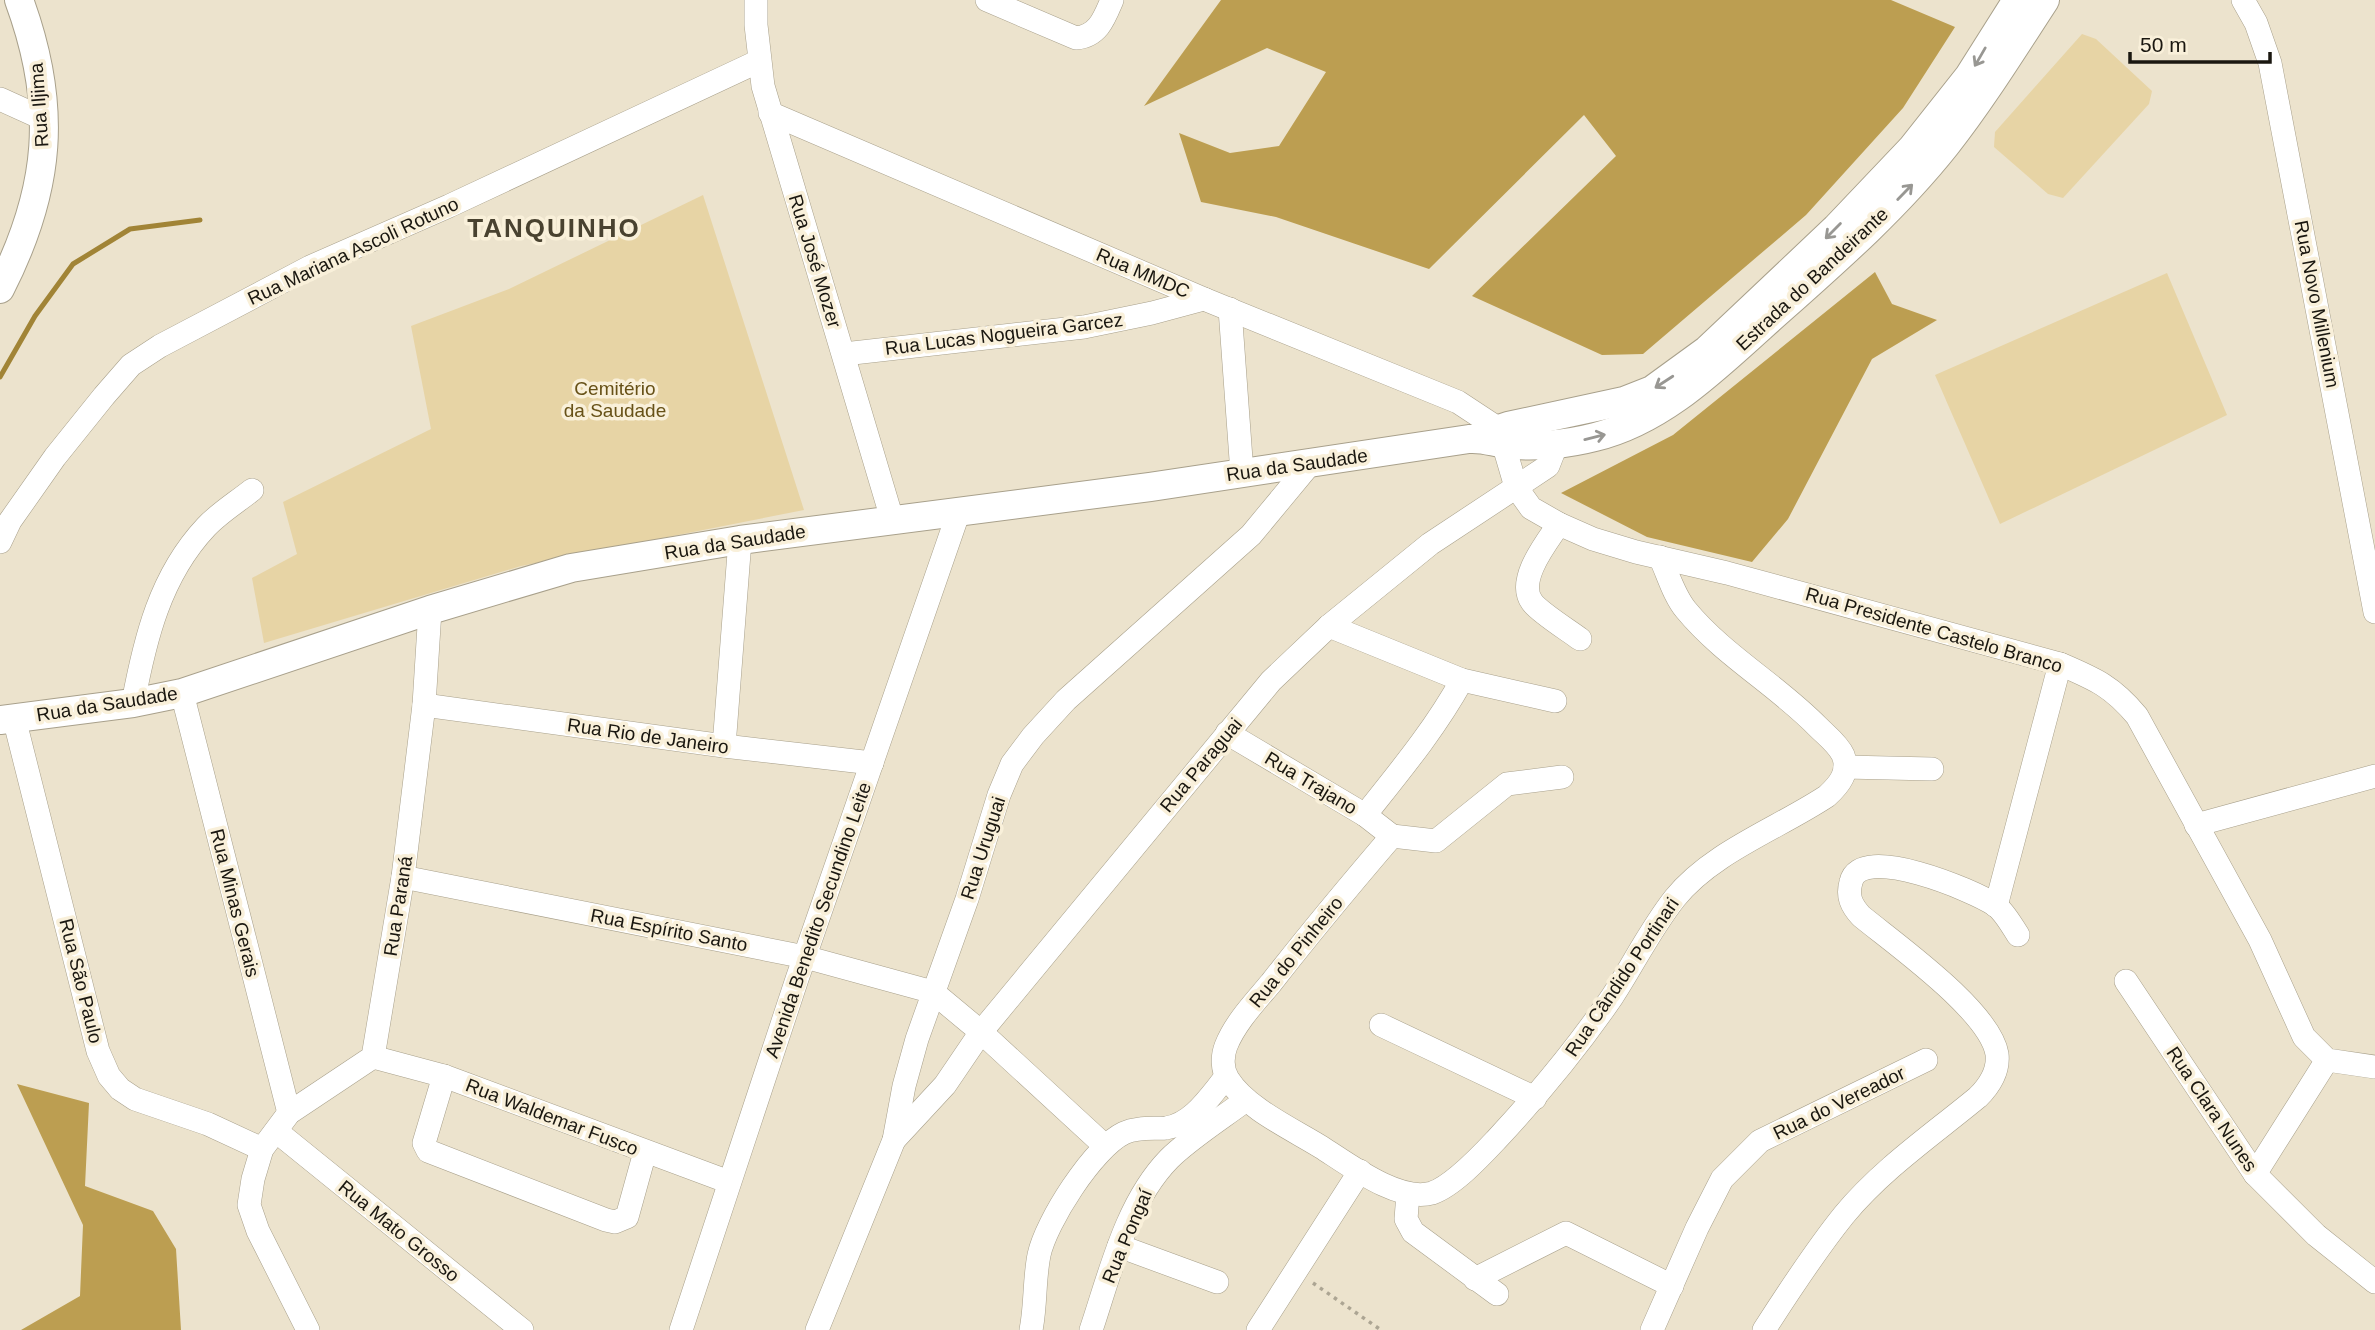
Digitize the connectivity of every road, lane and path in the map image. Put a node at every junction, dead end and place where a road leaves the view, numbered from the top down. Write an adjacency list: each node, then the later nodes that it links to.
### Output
1 (19, 0): 11 (main road, Rua Iljima)
2 (756, 0): 8 (street, Rua José Mozer)
3 (987, 0): 4 (street)
4 (1112, 0)
5 (2045, 0): 17 (main road, Estrada do Bandeirante, one-way to 5)
6 (2243, 0): 30 (street, Rua Novo Millenium)
7 (2010, 6): 16 (main road, Estrada do Bandeirante, one-way to 16)
8 (759, 61): 10 (street, Rua José Mozer); 24 (street, Rua Mariana Ascoli Rotuno)
9 (0, 99): 11 (street)
10 (771, 113): 13 (street, Rua MMDC); 15 (street, Rua José Mozer)
11 (44, 119): 12 (main road, Rua Iljima)
12 (0, 289)
13 (1204, 299): 14 (street, Rua MMDC); 15 (street, Rua Lucas Nogueira Garcez)
14 (1230, 309): 16 (street, Rua MMDC); 19 (street)
15 (844, 354): 23 (street, Rua José Mozer)
16 (1496, 437): 17 (main road, Estrada do Bandeirante); 18 (main road, Rua da Saudade); 20 (street, Rua Presidente Castelo Branco)
17 (1557, 443): 20 (street, Rua Paraguai)
18 (1309, 465): 19 (main road, Rua da Saudade); 55 (street, Rua Uruguai)
19 (1242, 473): 22 (main road, Rua da Saudade)
20 (1516, 488): 25 (street, Rua Presidente Castelo Branco); 31 (street, Rua Paraguai)
21 (252, 490): 37 (street)
22 (959, 511): 23 (main road, Rua da Saudade); 42 (street, Avenida Benedito Secundino Leite)
23 (892, 519): 26 (main road, Rua da Saudade)
24 (5, 523): 27 (street, Rua Mariana Ascoli Rotuno)
25 (1559, 524): 28 (street, Rua Presidente Castelo Branco); 32 (street)
26 (740, 540): 29 (main road, Rua da Saudade); 41 (street)
27 (0, 542)
28 (1660, 558): 33 (street, Rua Presidente Castelo Branco); 43 (street)
29 (430, 610): 35 (main road, Rua da Saudade); 38 (street, Rua Paraná)
30 (2375, 612)
31 (1329, 626): 34 (street); 40 (street, Rua Paraguai)
32 (1580, 639)
33 (2060, 664): 48 (street, Rua Presidente Castelo Branco); 51 (street)
34 (1462, 680): 36 (street); 47 (street)
35 (182, 693): 37 (main road, Rua da Saudade); 66 (street, Rua Minas Gerais)
36 (1555, 701)
37 (133, 703): 39 (main road, Rua da Saudade)
38 (424, 705): 41 (street, Rua Rio de Janeiro); 50 (street, Rua Paraná)
39 (7, 719): 66 (street, Rua São Paulo)
40 (1227, 733): 47 (street, Rua Trajano); 57 (street, Rua Paraguai)
41 (724, 747): 42 (street, Rua Rio de Janeiro)
42 (872, 764): 53 (street, Avenida Benedito Secundino Leite)
43 (1845, 767): 44 (street); 64 (street, Rua Cândido Portinari)
44 (1932, 769)
45 (2375, 776): 48 (street)
46 (1562, 777): 49 (street)
47 (1365, 815): 49 (street, Rua Trajano)
48 (2196, 825): 60 (street, Rua Presidente Castelo Branco)
49 (1392, 836): 63 (street, Rua do Pinheiro)
50 (403, 877): 53 (street, Rua Espírito Santo); 58 (street, Rua Paraná)
51 (1996, 906): 52 (street); 90 (street)
52 (2018, 935)
53 (804, 957): 55 (street, Rua Espírito Santo); 72 (street, Avenida Benedito Secundino Leite)
54 (2126, 981): 71 (street, Rua Clara Nunes)
55 (933, 992): 57 (street); 67 (street, Rua Uruguai)
56 (1381, 1025): 64 (street)
57 (981, 1032): 67 (street, Rua Paraguai); 68 (street)
58 (373, 1056): 62 (street, Rua Waldemar Fusco); 66 (street)
59 (1926, 1060): 79 (street, Rua do Vereador)
60 (2327, 1060): 61 (street); 71 (street)
61 (2375, 1067)
62 (444, 1076): 69 (street, Rua Waldemar Fusco); 69 (street)
63 (1226, 1077): 65 (street); 68 (street)
64 (1535, 1098): 73 (street, Rua Cândido Portinari)
65 (1246, 1101): 70 (street); 74 (street, Rua Pongaí)
66 (275, 1131): 81 (street); 82 (street, Rua Mato Grosso)
67 (894, 1140): 84 (street, Rua Uruguai)
68 (1105, 1146): 85 (street)
69 (645, 1152): 72 (street, Rua Waldemar Fusco)
70 (1360, 1171): 73 (street); 75 (street)
71 (2255, 1174): 78 (street, Rua Clara Nunes)
72 (729, 1182): 83 (street, Avenida Benedito Secundino Leite)
73 (1408, 1194): 76 (street)
74 (1119, 1246): 77 (street); 86 (street, Rua Pongaí)
75 (1297, 1271): 87 (street); 88 (path)
76 (1475, 1279): 79 (street); 80 (street)
77 (1217, 1282)
78 (2375, 1282)
79 (1672, 1286): 89 (street, Rua do Vereador)
80 (1497, 1294)
81 (308, 1330)
82 (522, 1330)
83 (681, 1330)
84 (817, 1330)
85 (1031, 1330)
86 (1091, 1330)
87 (1258, 1330)
88 (1381, 1330)
89 (1652, 1330)
90 (1764, 1330)

